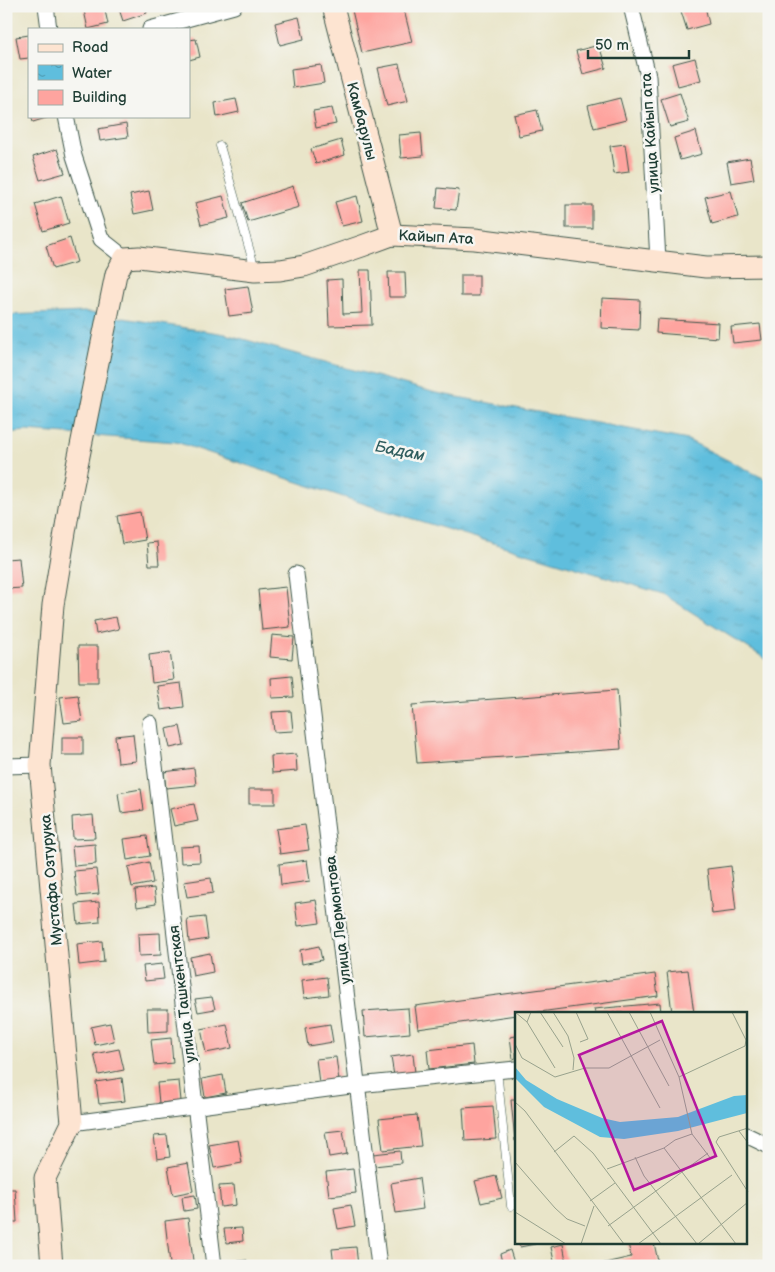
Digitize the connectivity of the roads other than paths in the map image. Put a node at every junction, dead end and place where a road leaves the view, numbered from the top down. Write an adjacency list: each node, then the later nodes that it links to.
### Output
1 (46, 6): 5 (street)
2 (234, 6): 6 (street)
3 (332, 6): 9 (street, Камбарулы)
4 (631, 6): 11 (street, улица Кайып ата)
5 (49, 28)
6 (154, 28)
7 (66, 118): 10 (street)
8 (220, 146): 13 (lane)
9 (392, 235): 11 (street, Кайып Ата); 13 (street, Кайып Ата)
10 (124, 258): 13 (street, Кайып Ата); 16 (street, Мустафа Озтурука)
11 (658, 261): 12 (street, Кайып Ата)
12 (769, 266)
13 (255, 271)
14 (296, 574): 20 (street, улица Лермонтова)
15 (150, 723): 21 (street, улица Ташкентская)
16 (40, 765): 17 (street); 22 (street, Мустафа Озтурука)
17 (6, 766)
18 (515, 1068): 19 (street)
19 (497, 1070): 20 (street); 25 (lane)
20 (358, 1085): 21 (street); 28 (street, улица Лермонтова)
21 (196, 1108): 22 (street); 27 (street, улица Ташкентская)
22 (72, 1124): 26 (street)
23 (748, 1136): 24 (street)
24 (769, 1146)
25 (511, 1206)
26 (52, 1266)
27 (214, 1266)
28 (380, 1266)

